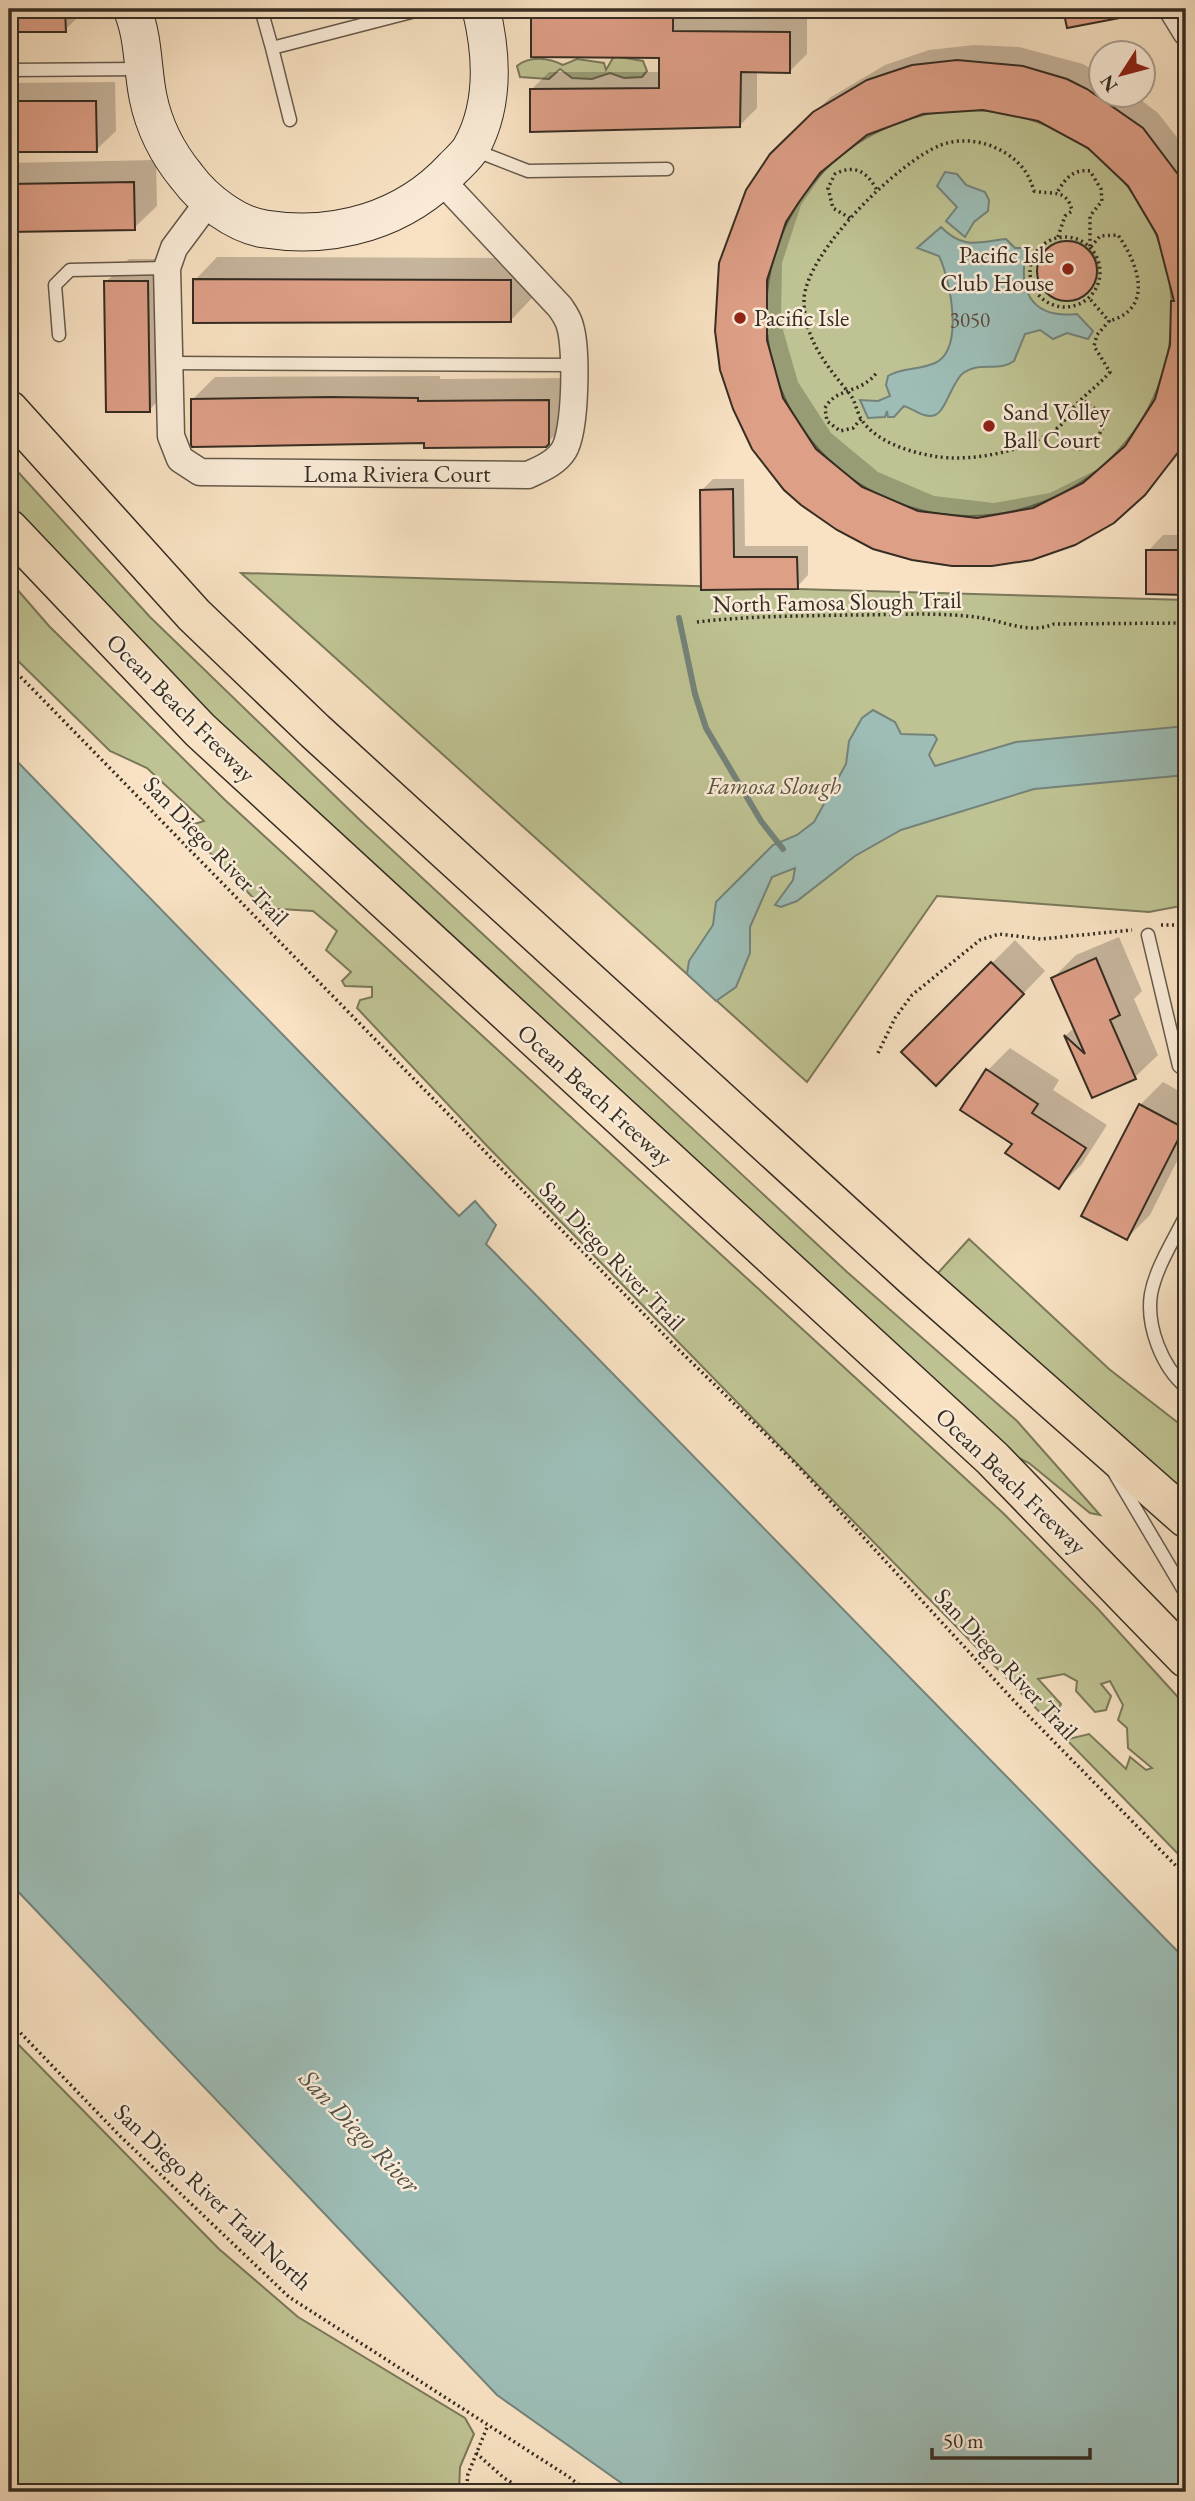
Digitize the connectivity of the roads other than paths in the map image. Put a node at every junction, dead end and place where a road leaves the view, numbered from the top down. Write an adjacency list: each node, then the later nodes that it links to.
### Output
1 (132, 9): 8 (street)
2 (261, 9): 7 (lane)
3 (423, 9): 7 (lane)
4 (481, 9): 11 (street)
5 (1172, 9): 6 (street)
6 (1186, 32)
7 (272, 48): 10 (lane)
8 (146, 69): 9 (lane); 14 (street)
9 (9, 70)
10 (290, 120)
11 (470, 149): 12 (lane); 13 (street)
12 (667, 169)
13 (442, 181): 14 (street); 18 (street, Loma Riviera Court)
14 (209, 201): 15 (street, Loma Riviera Court)
15 (167, 268): 16 (lane); 17 (street, Loma Riviera Court)
16 (59, 335)
17 (168, 363): 18 (lane); 18 (street, Loma Riviera Court)
18 (573, 365)
19 (9, 410): 25 (highway)
20 (9, 529): 28 (highway, Ocean Beach Freeway)
21 (1147, 930): 22 (lane)
22 (1186, 1071)
23 (1186, 1216): 24 (lane)
24 (1186, 1387)
25 (1093, 1438): 26 (highway); 27 (lane)
26 (1186, 1518)
27 (1186, 1594)
28 (1186, 1658)

